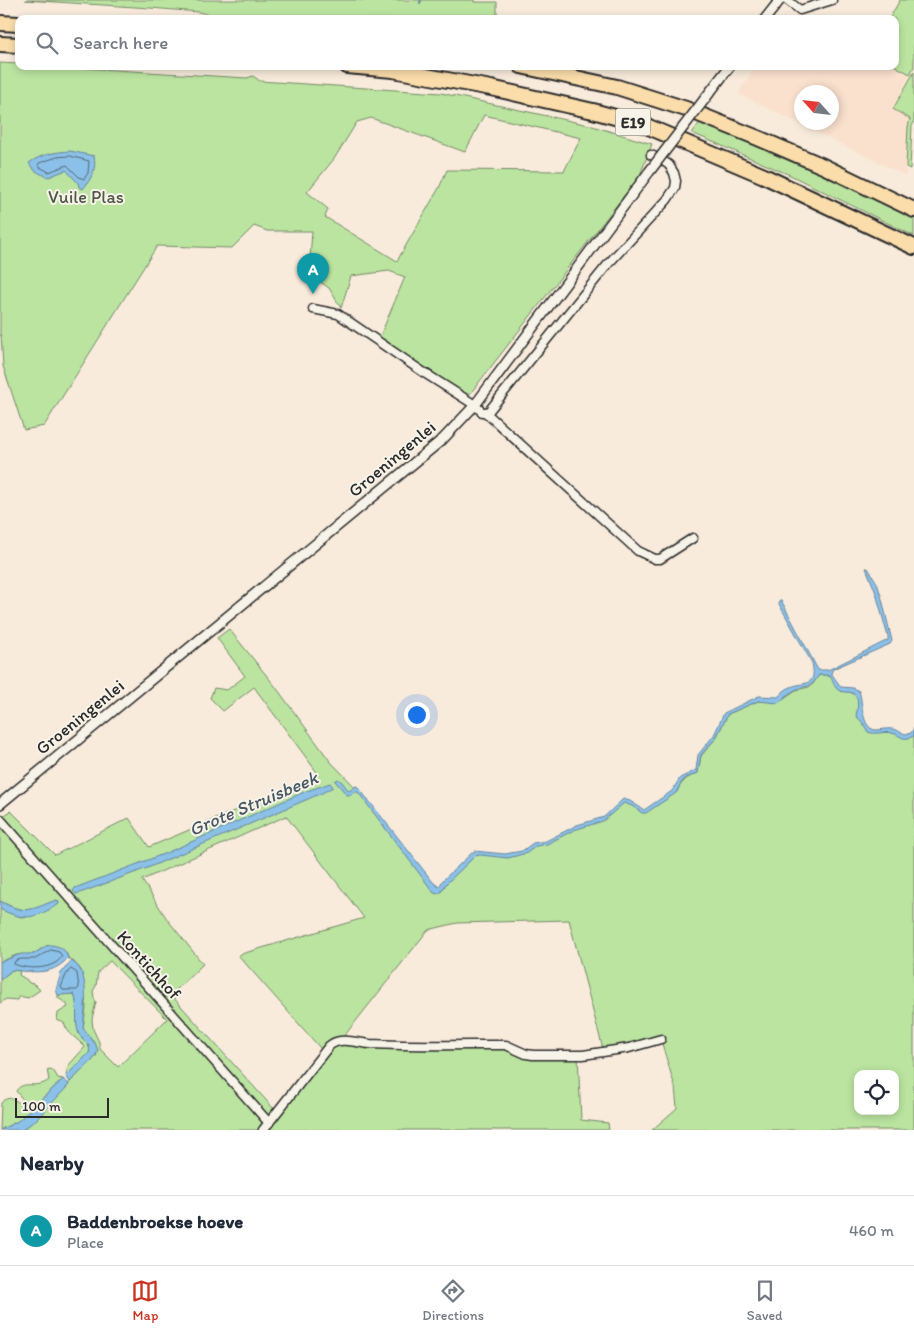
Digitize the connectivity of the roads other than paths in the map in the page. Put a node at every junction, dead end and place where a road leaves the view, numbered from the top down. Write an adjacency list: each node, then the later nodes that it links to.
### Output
1 (780, 0): 4 (street)
2 (787, 0): 3 (street)
3 (832, 0)
4 (769, 15)
5 (0, 22): 6 (highway)
6 (15, 24)
7 (0, 44): 8 (highway)
8 (15, 45)
9 (393, 70): 14 (highway, E19)
10 (539, 70): 13 (highway, E19)
11 (727, 70): 16 (street, Groeningenlei, bridge)
12 (651, 155): 17 (street)
13 (914, 210)
14 (914, 247)
15 (313, 309): 16 (street)
16 (475, 405): 17 (street); 19 (street, Groeningenlei)
17 (485, 412): 18 (street)
18 (693, 538)
19 (0, 804)
20 (0, 819): 22 (street, Kontichhof)
21 (661, 1040): 22 (street)
22 (269, 1123): 23 (street)
23 (264, 1130)

